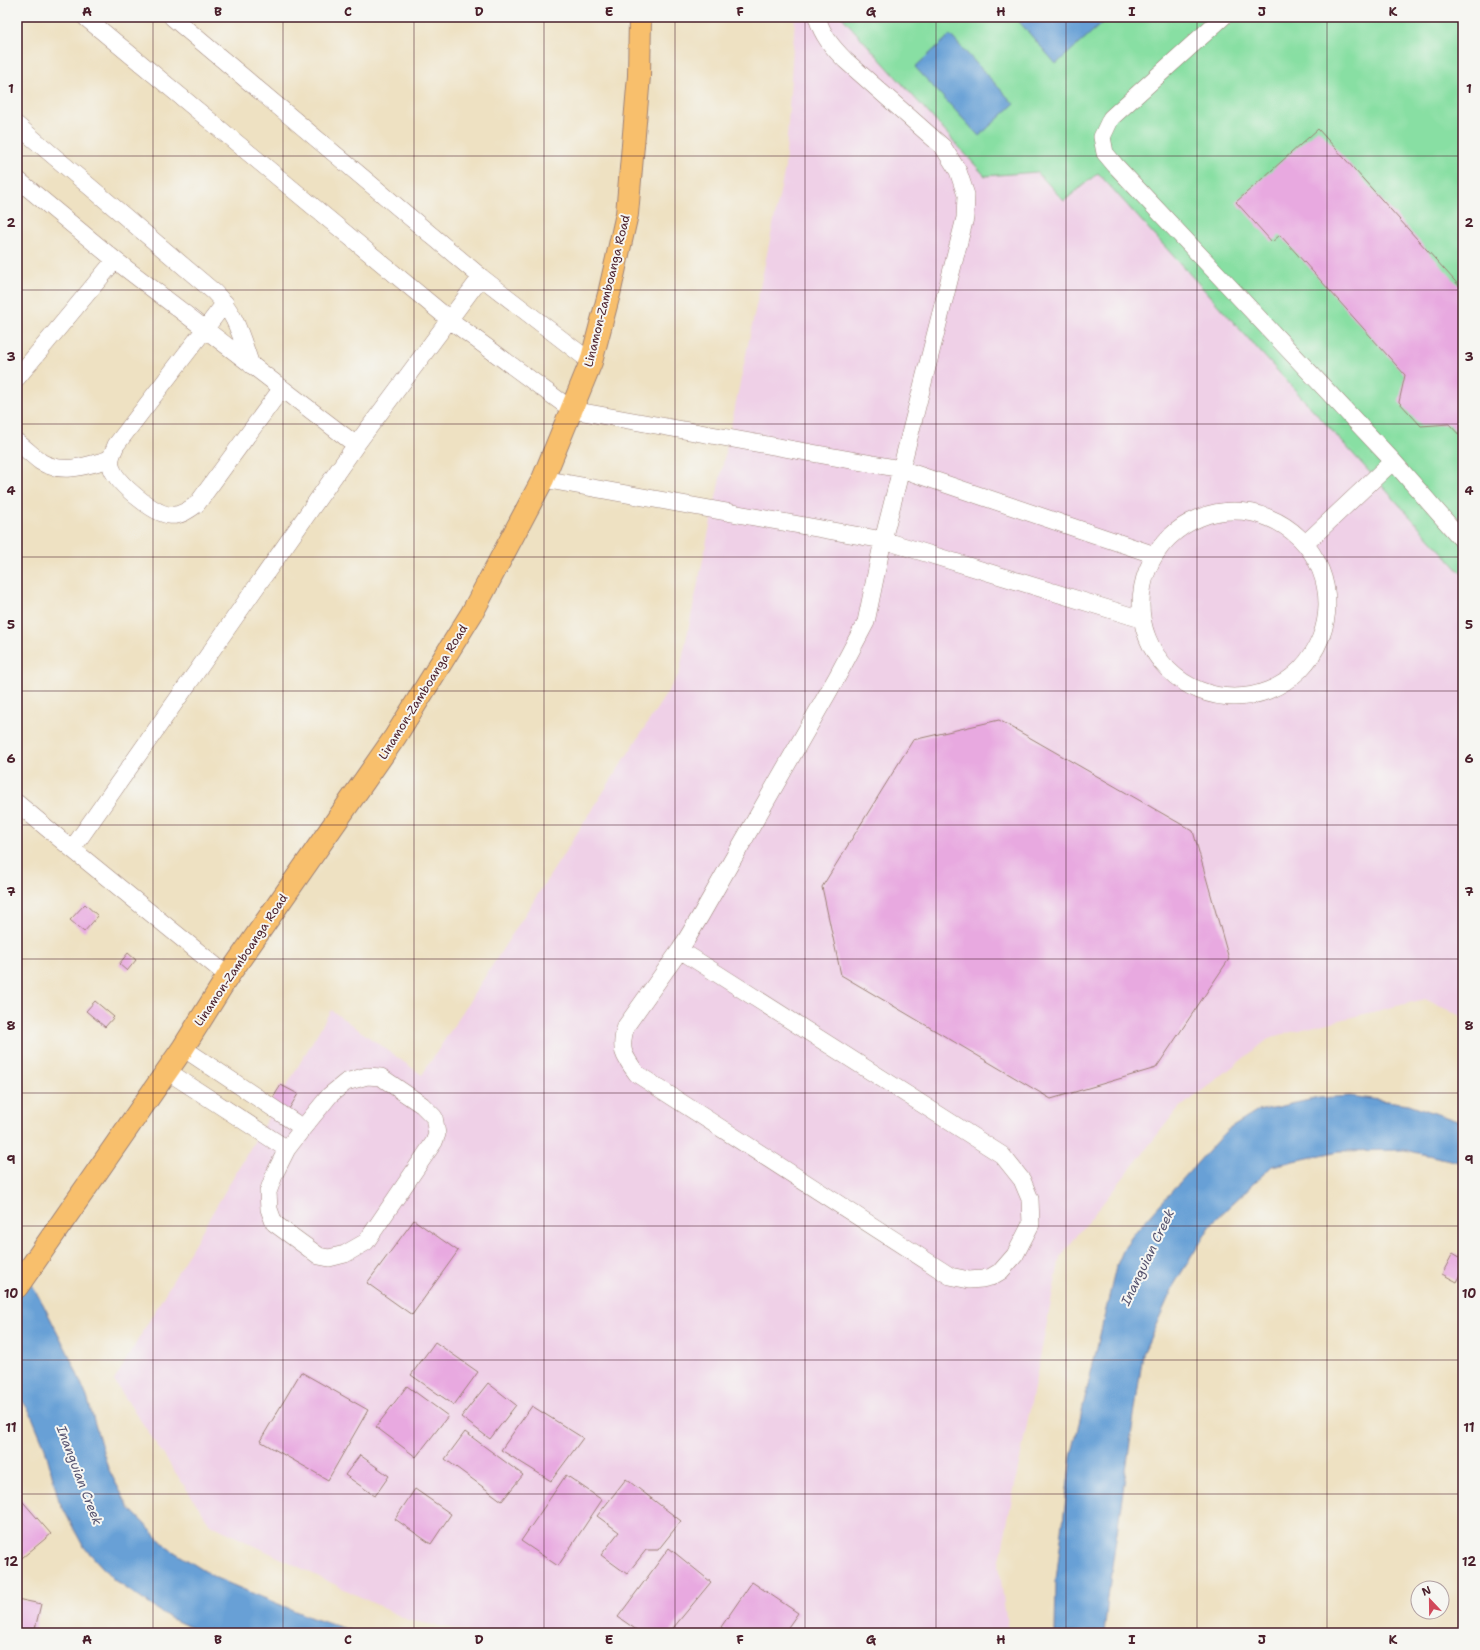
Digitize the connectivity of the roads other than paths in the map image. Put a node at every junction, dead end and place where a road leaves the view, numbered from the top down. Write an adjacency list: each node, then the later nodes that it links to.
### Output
1 (85, 17): 11 (lane)
2 (172, 17): 9 (lane)
3 (640, 17): 13 (highway, Linamon-Zamboanga Road)
4 (817, 17): 22 (lane)
5 (1223, 17): 21 (lane)
6 (17, 125): 10 (lane)
7 (17, 179): 8 (lane)
8 (115, 260): 12 (lane); 15 (lane)
9 (481, 277): 11 (lane); 13 (lane)
10 (225, 303): 12 (lane); 14 (lane)
11 (450, 320): 17 (lane); 19 (lane)
12 (205, 330): 14 (lane); 20 (lane)
13 (591, 362): 17 (highway, Linamon-Zamboanga Road)
14 (251, 365): 16 (lane)
15 (17, 378)
16 (282, 388): 19 (lane); 20 (lane)
17 (572, 410): 22 (lane); 23 (highway, Linamon-Zamboanga Road)
18 (17, 442): 20 (lane)
19 (356, 445): 30 (lane)
20 (110, 458)
21 (1393, 461): 25 (lane); 26 (lane)
22 (901, 469): 24 (lane); 27 (lane)
23 (543, 479): 24 (lane); 32 (highway, Linamon-Zamboanga Road)
24 (883, 540): 28 (lane); 31 (lane)
25 (1463, 541)
26 (1306, 543): 27 (lane); 28 (lane)
27 (1155, 554): 28 (lane)
28 (1141, 619)
29 (17, 803): 30 (lane)
30 (72, 849): 32 (lane)
31 (680, 950): 31 (lane)
32 (228, 976): 33 (highway, Linamon-Zamboanga Road)
33 (183, 1048): 34 (highway, Linamon-Zamboanga Road); 35 (lane)
34 (167, 1071): 36 (lane); 37 (highway, Linamon-Zamboanga Road)
35 (302, 1128): 36 (lane); 36 (lane)
36 (287, 1149)
37 (17, 1287)

